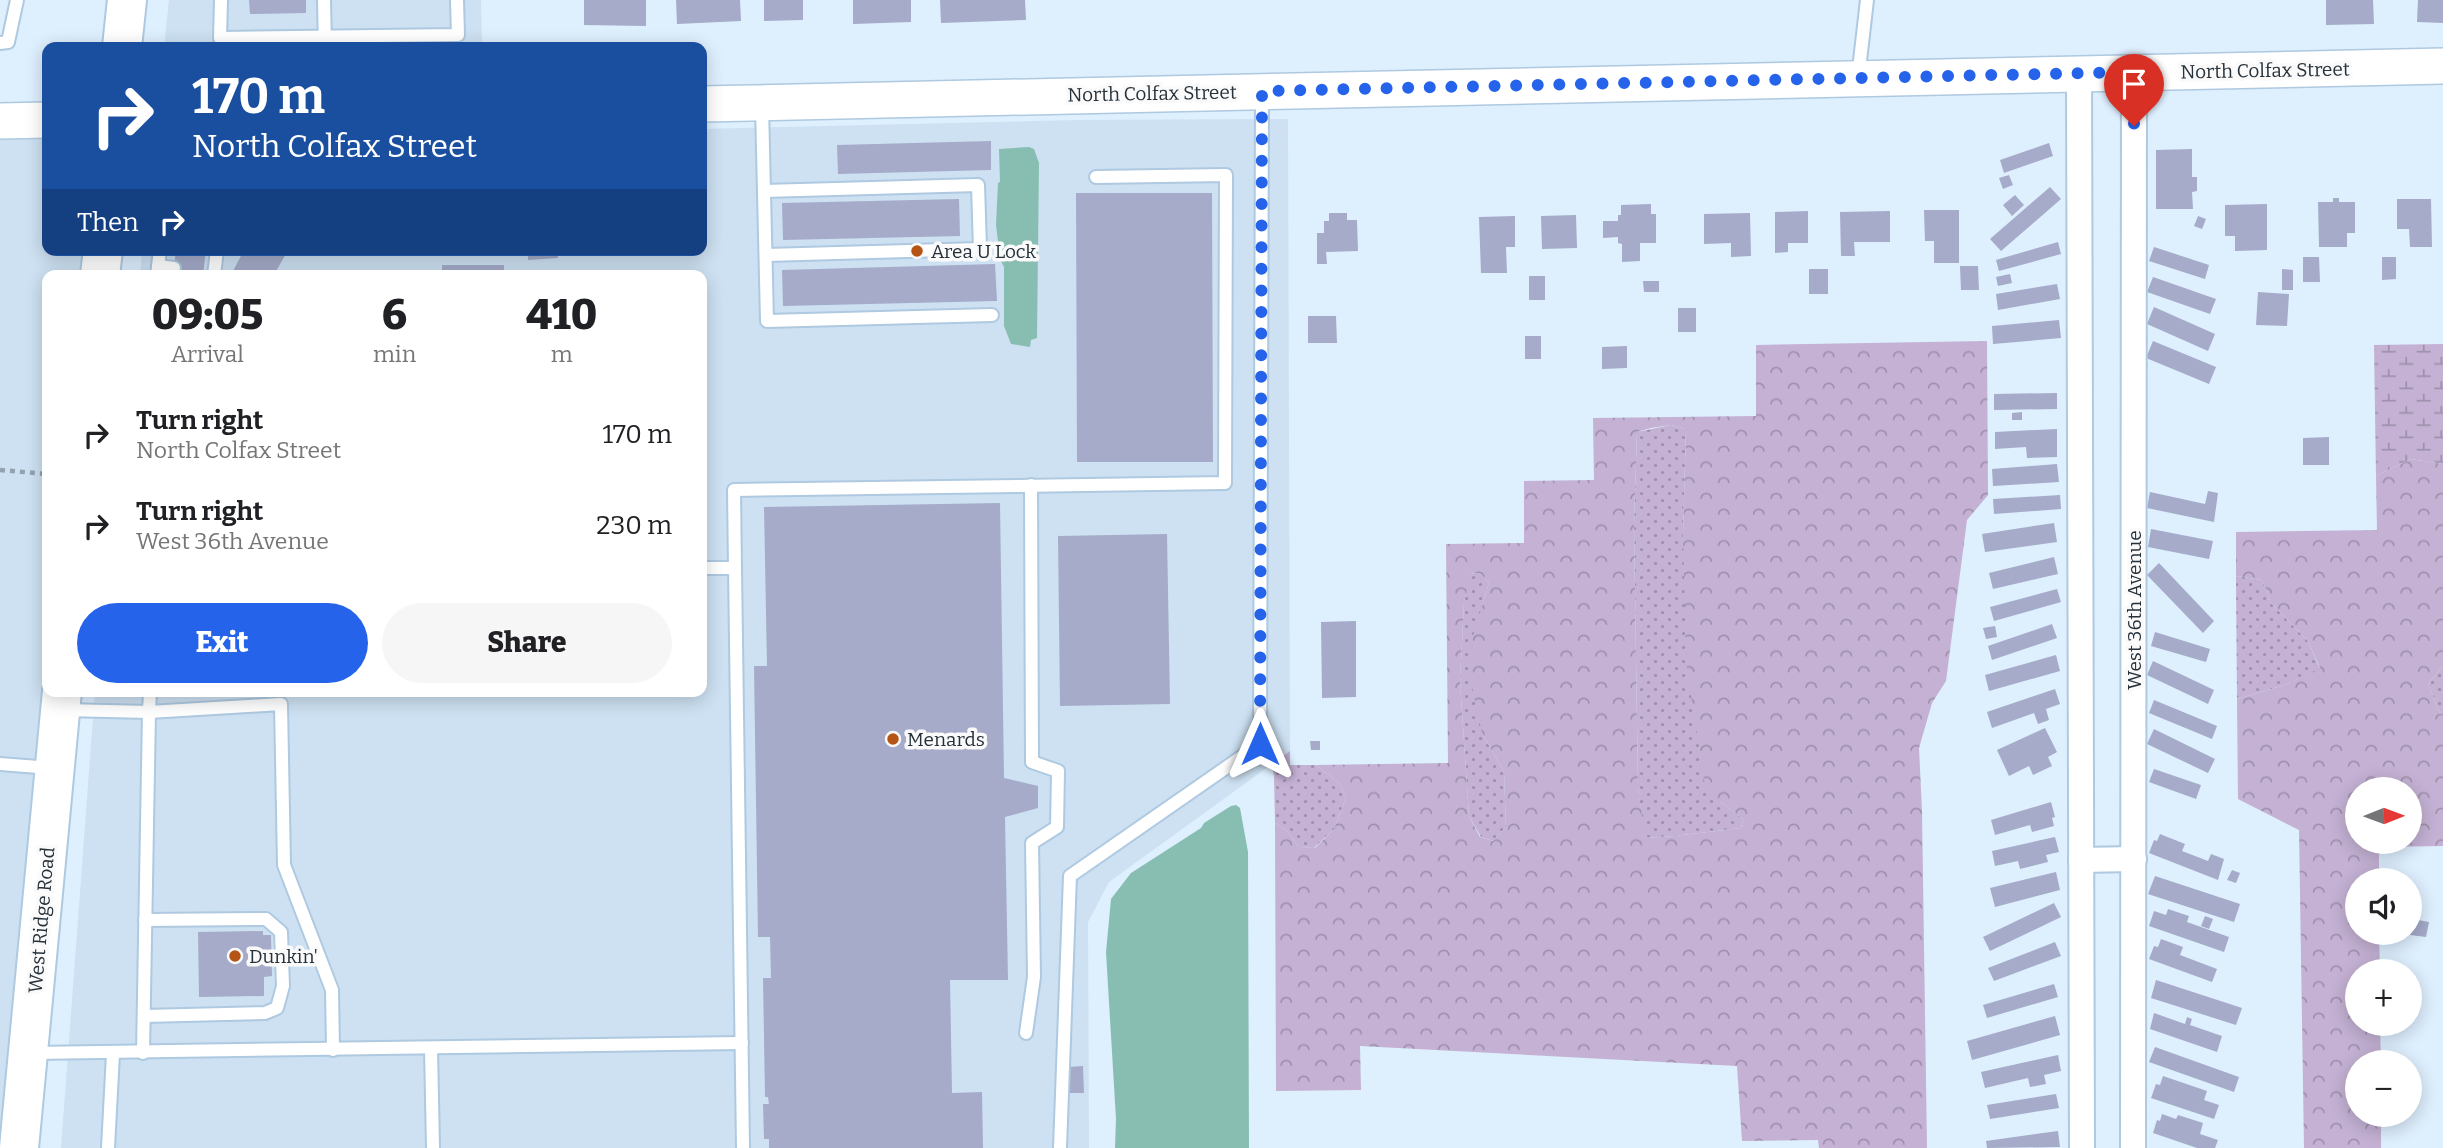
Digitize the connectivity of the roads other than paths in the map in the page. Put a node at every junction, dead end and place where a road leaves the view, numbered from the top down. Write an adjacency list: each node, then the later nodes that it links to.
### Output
1 (16, 0): 9 (lane)
2 (127, 0): 7 (main road)
3 (221, 0): 8 (lane)
4 (324, 0): 8 (lane)
5 (457, 0): 8 (lane)
6 (1867, 0): 13 (lane)
7 (123, 42)
8 (325, 42)
9 (0, 43)
10 (2443, 66): 11 (street, North Colfax Street)
11 (2134, 72): 12 (street, North Colfax Street); 34 (street, West 36th Avenue)
12 (2079, 74): 13 (street, North Colfax Street); 35 (street)
13 (1857, 78): 14 (street, North Colfax Street)
14 (1262, 91): 15 (street, North Colfax Street); 49 (lane)
15 (762, 102): 16 (street, North Colfax Street); 20 (lane)
16 (707, 104)
17 (42, 120): 18 (street)
18 (0, 121)
19 (1096, 177): 25 (lane)
20 (764, 191): 21 (lane); 21 (lane)
21 (766, 255): 24 (lane)
22 (174, 268): 23 (lane)
23 (163, 270)
24 (992, 316)
25 (1031, 485): 27 (lane); 38 (lane)
26 (707, 568): 27 (lane)
27 (735, 568): 39 (lane)
28 (150, 697): 31 (lane)
29 (281, 697): 31 (lane); 41 (lane)
30 (61, 701): 31 (lane); 33 (main road, West Ridge Road)
31 (149, 712): 36 (lane)
32 (0, 764): 33 (lane)
33 (55, 768): 42 (main road, West Ridge Road)
34 (2134, 859): 35 (street); 51 (street, West 36th Avenue)
35 (2081, 860): 50 (street)
36 (145, 920): 37 (lane); 37 (lane)
37 (144, 1016): 43 (lane)
38 (1026, 1033)
39 (742, 1042): 40 (lane); 48 (lane)
40 (431, 1048): 41 (lane); 47 (lane)
41 (333, 1050): 43 (lane)
42 (28, 1053): 44 (lane); 45 (main road, West Ridge Road)
43 (144, 1053): 44 (lane)
44 (113, 1054): 46 (lane)
45 (19, 1148)
46 (107, 1148)
47 (433, 1148)
48 (743, 1148)
49 (1060, 1148)
50 (2082, 1148)
51 (2133, 1148)

